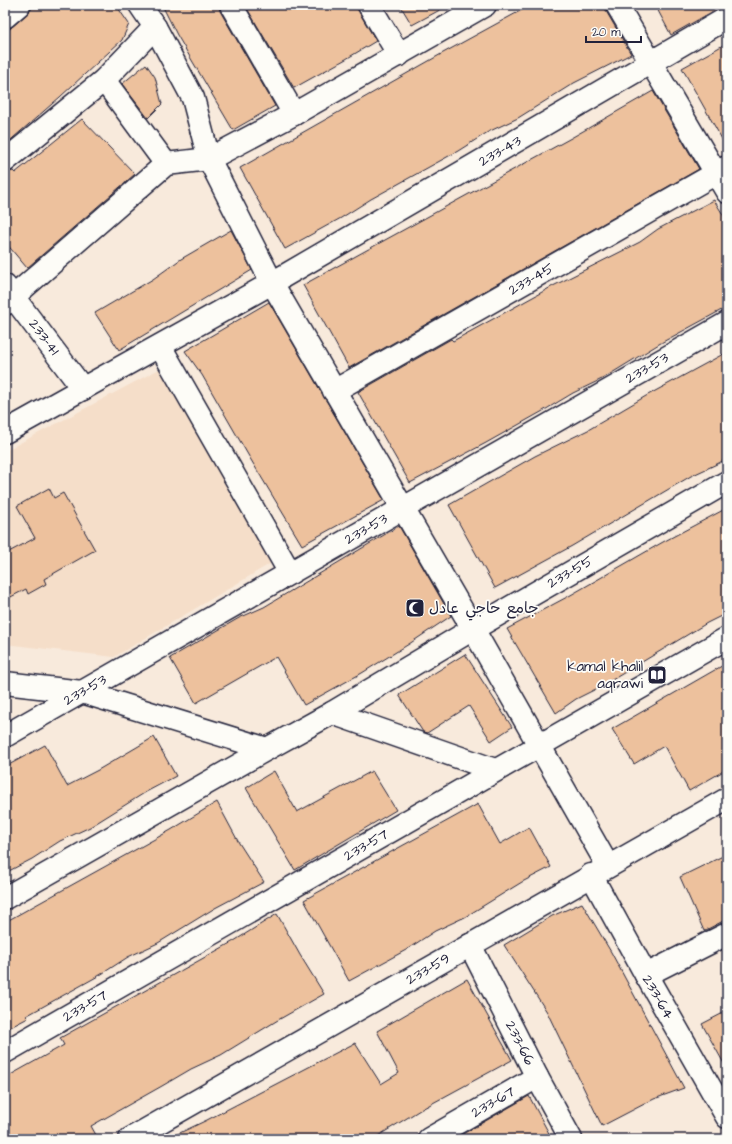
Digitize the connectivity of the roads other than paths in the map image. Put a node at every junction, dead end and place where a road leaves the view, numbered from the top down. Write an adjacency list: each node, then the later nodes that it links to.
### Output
1 (19, 5): 7 (street)
2 (140, 5): 9 (street, 233-64)
3 (231, 5): 13 (street)
4 (369, 5): 10 (street)
5 (617, 5): 11 (street)
6 (479, 6): 10 (street)
7 (5, 17)
8 (727, 18): 11 (street, 233-43)
9 (155, 26): 12 (street); 14 (street, 233-64)
10 (399, 55): 13 (street)
11 (651, 63): 17 (street); 19 (street, 233-43)
12 (104, 80): 15 (street); 16 (street)
13 (294, 114): 14 (street)
14 (209, 158): 16 (street); 19 (street, 233-64)
15 (5, 161)
16 (166, 164): 20 (street)
17 (721, 170): 18 (street); 24 (street, 233-45)
18 (727, 192)
19 (272, 283): 22 (street, 233-43); 24 (street, 233-64)
20 (8, 295): 23 (street, 233-41)
21 (727, 322): 27 (street, 233-53)
22 (160, 346): 23 (street, 233-43); 28 (street)
23 (83, 389): 25 (street, 233-43)
24 (334, 391): 27 (street, 233-64)
25 (5, 432)
26 (727, 482): 29 (street, 233-55)
27 (402, 508): 28 (street, 233-53); 29 (street, 233-64)
28 (290, 573): 32 (street, 233-53)
29 (473, 629): 33 (street, 233-55); 35 (street, 233-64)
30 (727, 638): 35 (street, 233-57)
31 (5, 683): 32 (street)
32 (82, 692): 34 (street, 233-53); 36 (street)
33 (332, 713): 36 (street, 233-55); 37 (street)
34 (5, 736)
35 (539, 746): 37 (street, 233-57); 39 (street, 233-64)
36 (267, 749): 40 (street, 233-55)
37 (495, 770): 44 (street, 233-57)
38 (727, 799): 39 (street, 233-59)
39 (599, 871): 42 (street, 233-59); 43 (street, 233-64)
40 (5, 898)
41 (727, 934): 43 (street)
42 (470, 945): 45 (street, 233-66); 47 (street, 233-59)
43 (646, 975): 46 (street, 233-64)
44 (5, 1052)
45 (537, 1077): 48 (street, 233-67); 49 (street, 233-66)
46 (727, 1117)
47 (130, 1139)
48 (429, 1139)
49 (571, 1139)

